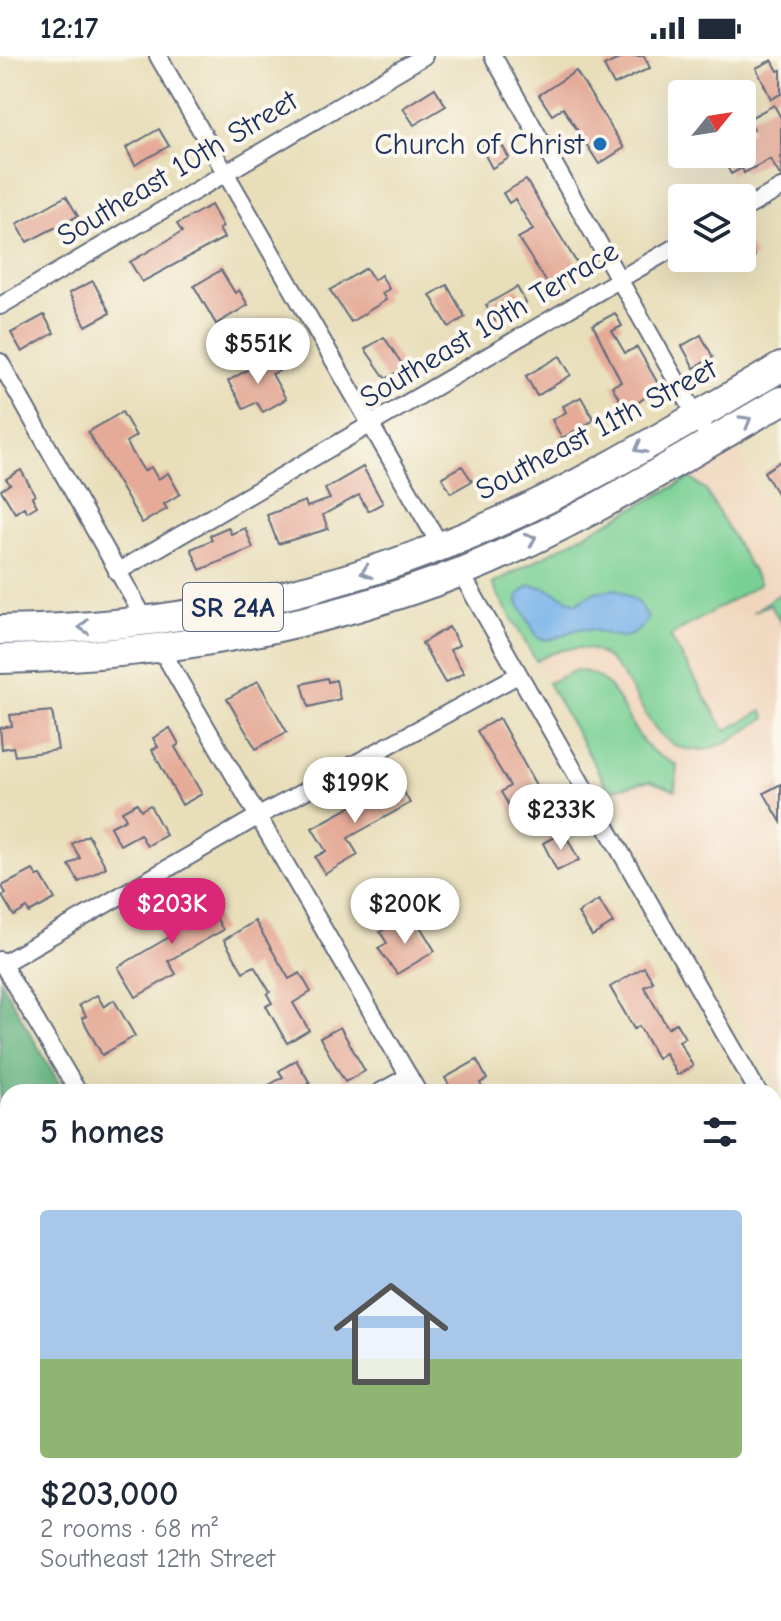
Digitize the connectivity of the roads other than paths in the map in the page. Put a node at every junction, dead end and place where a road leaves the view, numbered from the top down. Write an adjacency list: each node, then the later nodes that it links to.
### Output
1 (158, 56): 4 (street)
2 (424, 56): 4 (street, Southeast 10th Street)
3 (493, 56): 8 (street)
4 (226, 171): 9 (street, Southeast 10th Street); 14 (street)
5 (781, 188): 6 (street)
6 (756, 202)
7 (668, 251): 8 (street, Southeast 10th Terrace)
8 (618, 279): 13 (street); 14 (street, Southeast 10th Terrace)
9 (0, 306)
10 (0, 362): 17 (street)
11 (781, 367): 13 (highway, Southeast 11th Street / SR 24A)
12 (781, 401): 15 (highway, SR 24A, one-way to 12)
13 (687, 421): 15 (highway); 16 (highway, Southeast 11th Street / SR 24A, one-way to 16)
14 (369, 427): 16 (street); 17 (street, Southeast 10th Terrace)
15 (702, 447): 18 (highway, SR 24A, one-way to 15)
16 (440, 546): 18 (street); 19 (highway, SR 24A, one-way to 19)
17 (117, 572): 19 (street)
18 (460, 572): 21 (highway, SR 24A); 23 (street)
19 (146, 622): 20 (highway, SR 24A, one-way to 20); 21 (street)
20 (0, 630)
21 (162, 650): 22 (highway, SR 24A); 24 (street)
22 (0, 659)
23 (518, 675): 24 (street); 30 (street)
24 (257, 817): 25 (street); 26 (street)
25 (1, 962): 27 (street)
26 (409, 1076): 28 (street); 29 (street)
27 (73, 1084)
28 (394, 1084)
29 (414, 1084)
30 (753, 1084)

